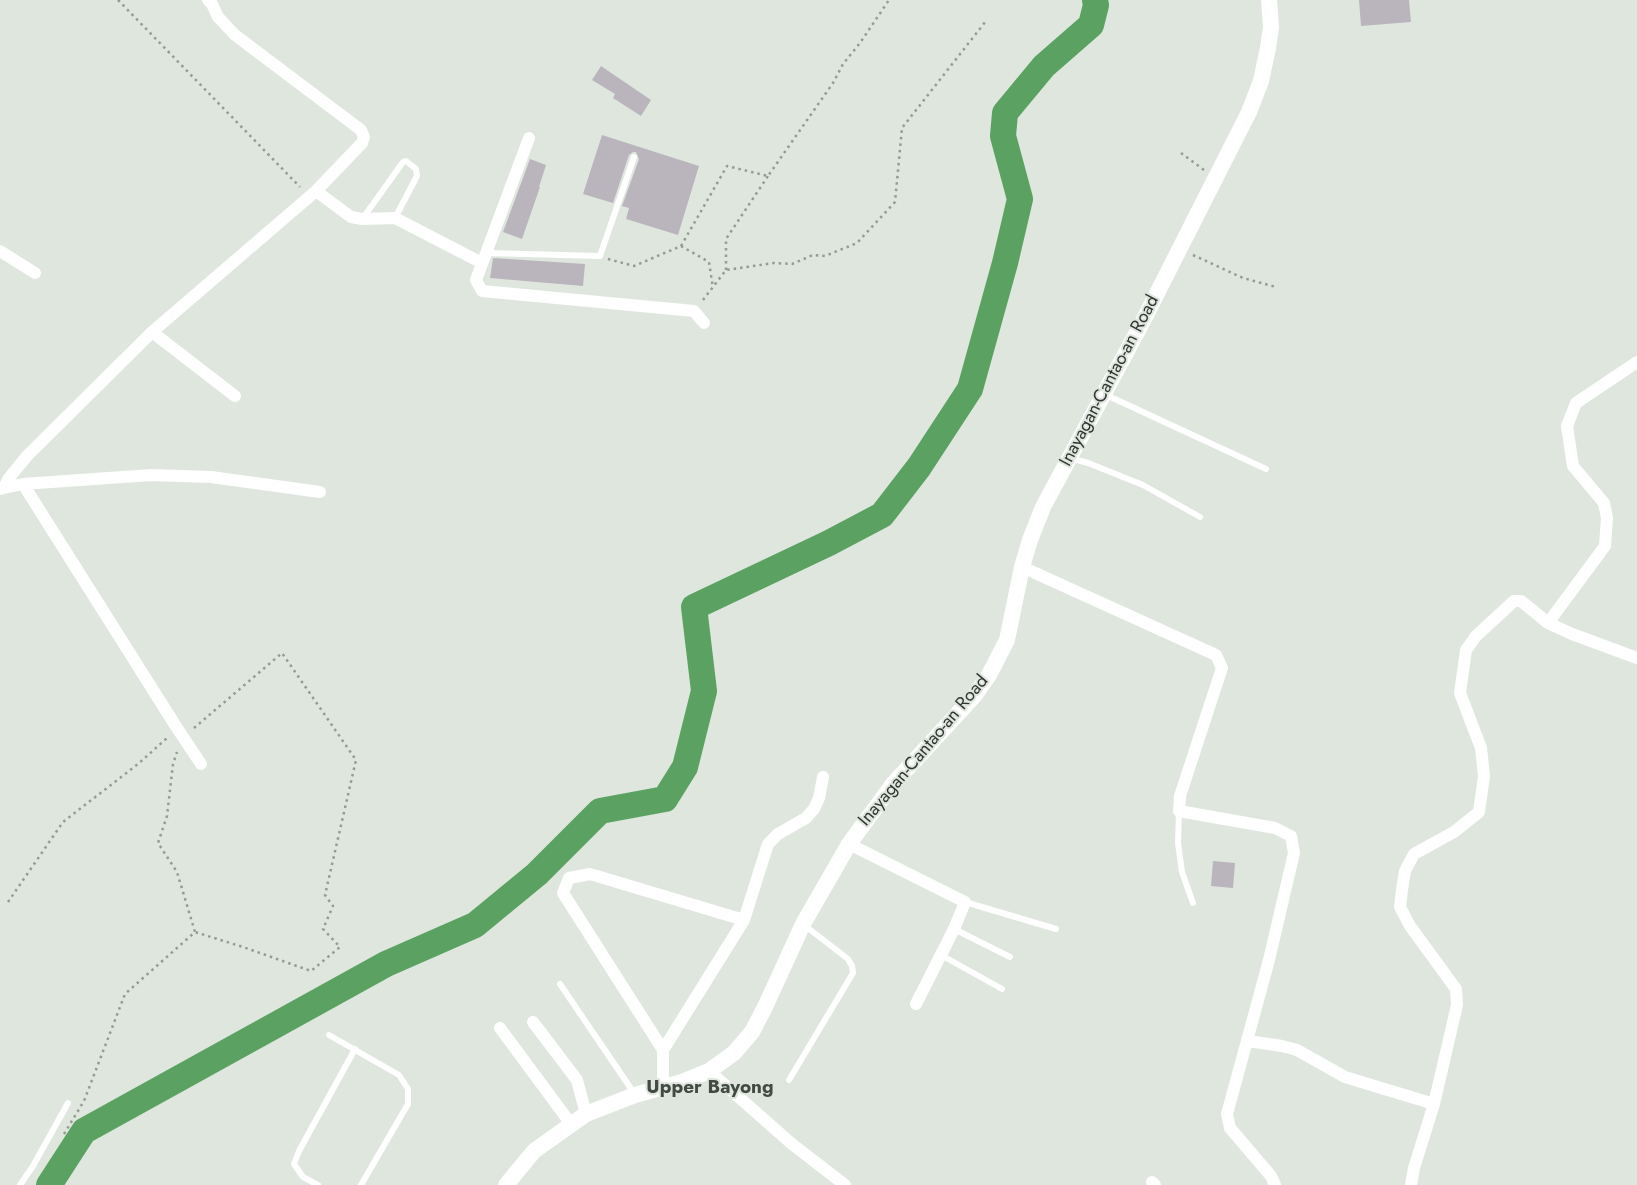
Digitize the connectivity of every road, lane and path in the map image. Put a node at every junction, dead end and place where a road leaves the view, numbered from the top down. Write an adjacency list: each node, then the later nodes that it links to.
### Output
1 (118, 0): 11 (path)
2 (889, 0): 9 (path)
3 (1268, 0): 10 (street, Inayagan-Cantao-an Road)
4 (212, 1): 11 (street)
5 (986, 21): 19 (path)
6 (529, 138): 18 (street)
7 (1181, 153): 10 (path)
8 (634, 157): 17 (lane)
9 (768, 176): 14 (path); 19 (path)
10 (1215, 178): 15 (street, Inayagan-Cantao-an Road)
11 (313, 194): 13 (street); 25 (street)
12 (395, 218): 13 (street); 13 (lane); 18 (street)
13 (362, 219)
14 (681, 246): 17 (path); 22 (path)
15 (1180, 249): 21 (path); 27 (street, Inayagan-Cantao-an Road)
16 (0, 251): 20 (street)
17 (600, 256): 18 (lane)
18 (484, 258): 23 (street)
19 (726, 270): 22 (path)
20 (35, 272)
21 (1276, 287)
22 (713, 288): 23 (path)
23 (694, 310): 24 (street)
24 (704, 324)
25 (152, 332): 28 (street); 32 (street)
26 (1637, 362): 36 (street)
27 (1103, 394): 29 (street, Inayagan-Cantao-an Road); 30 (lane)
28 (235, 396)
29 (1069, 458): 34 (lane); 35 (street, Inayagan-Cantao-an Road)
30 (1266, 468)
31 (23, 484): 32 (street); 33 (street); 38 (street)
32 (2, 488)
33 (320, 492)
34 (1200, 517)
35 (1022, 567): 41 (street); 42 (street, Inayagan-Cantao-an Road)
36 (1548, 623): 37 (street); 67 (street)
37 (1637, 658)
38 (180, 732): 39 (street); 43 (path); 50 (path); 50 (path)
39 (201, 764)
40 (823, 777): 46 (street)
41 (1179, 811): 45 (lane); 59 (street)
42 (849, 844): 44 (street); 47 (street, Inayagan-Cantao-an Road)
43 (8, 902)
44 (965, 902): 48 (street); 49 (lane)
45 (1193, 903)
46 (744, 920): 61 (street); 61 (street)
47 (803, 924): 62 (street, Inayagan-Cantao-an Road); 63 (lane)
48 (954, 929): 51 (street); 52 (lane)
49 (1056, 930)
50 (195, 932): 70 (path)
51 (941, 955): 54 (lane); 55 (street)
52 (1010, 957)
53 (560, 984): 65 (lane)
54 (1002, 989)
55 (916, 1004)
56 (533, 1022): 68 (street)
57 (500, 1028): 69 (street)
58 (329, 1035): 60 (lane)
59 (1248, 1041): 67 (street); 76 (street)
60 (355, 1049): 73 (lane); 74 (lane)
61 (663, 1050): 64 (street)
62 (709, 1071): 64 (street, Inayagan-Cantao-an Road); 75 (street)
63 (789, 1080)
64 (663, 1088): 65 (street, Inayagan-Cantao-an Road)
65 (635, 1094): 68 (street, Inayagan-Cantao-an Road)
66 (68, 1103): 72 (lane)
67 (1434, 1104): 77 (street)
68 (586, 1114): 69 (street, Inayagan-Cantao-an Road)
69 (571, 1124): 71 (street, Inayagan-Cantao-an Road)
70 (61, 1140)
71 (512, 1181)
72 (20, 1185)
73 (318, 1185)
74 (361, 1185)
75 (845, 1185)
76 (1275, 1185)
77 (1410, 1185)

